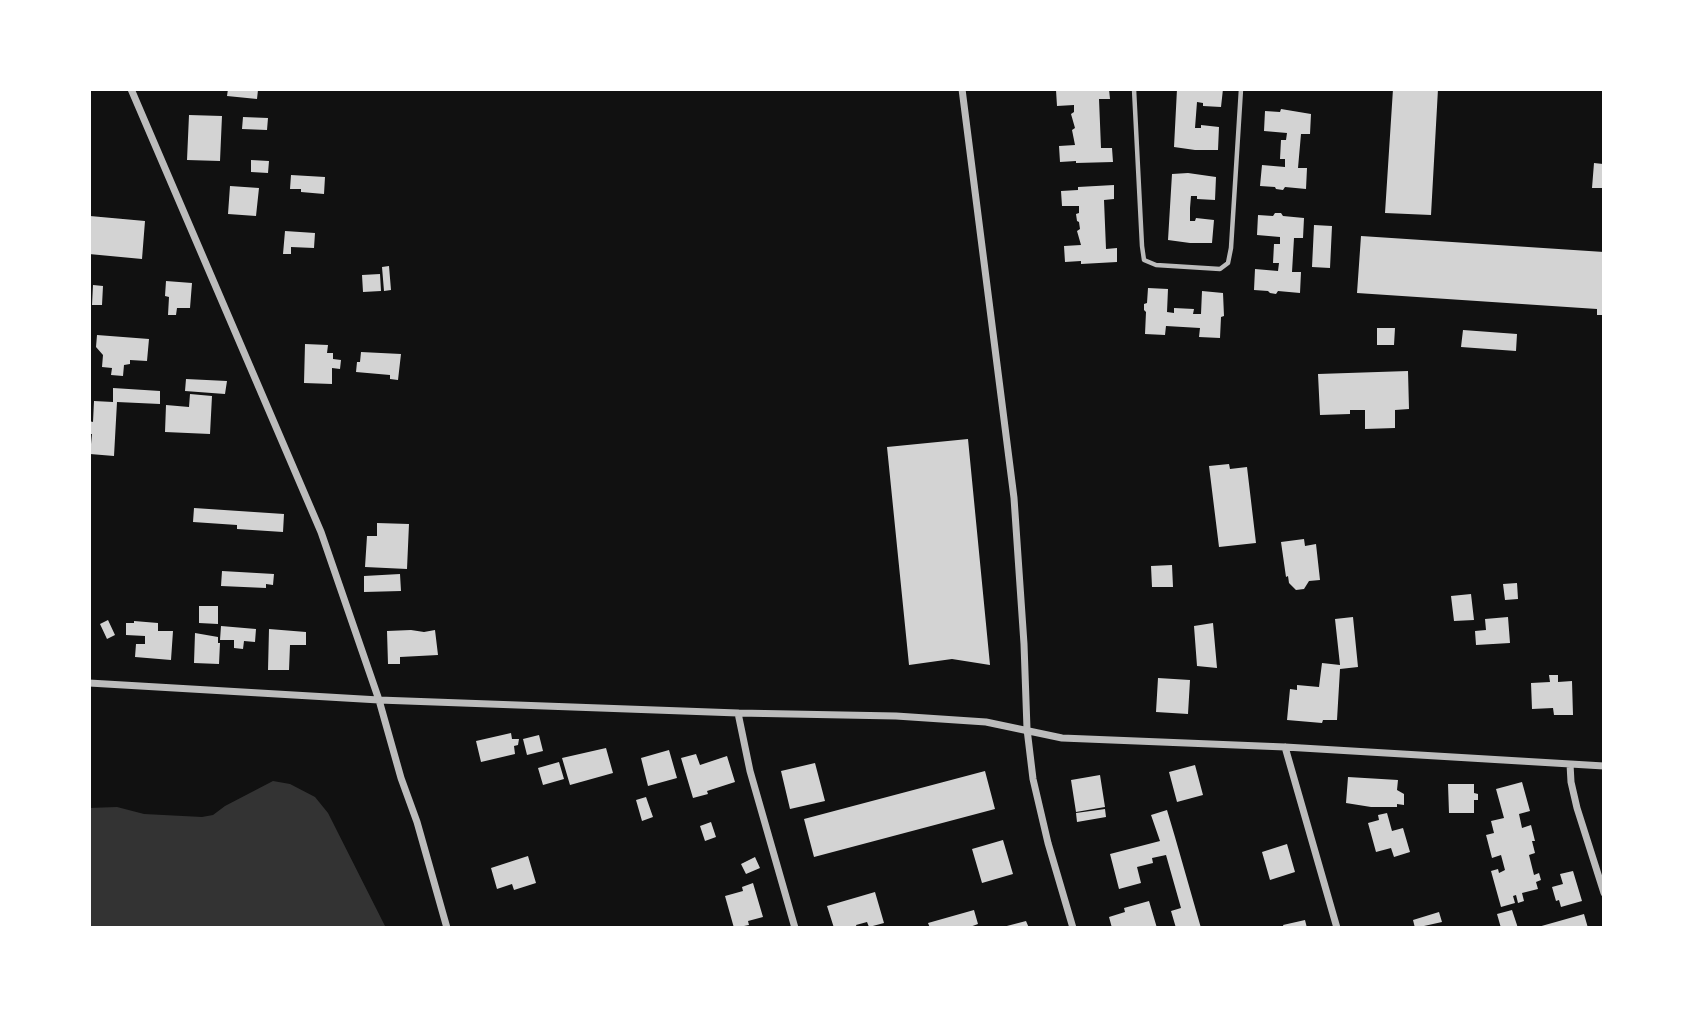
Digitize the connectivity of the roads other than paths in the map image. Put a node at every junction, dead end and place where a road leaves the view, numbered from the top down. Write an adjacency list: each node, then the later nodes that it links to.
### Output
1 (131, 89): 6 (street)
2 (962, 89): 8 (street)
3 (1135, 89): 4 (lane)
4 (1241, 89)
5 (89, 683): 6 (street)
6 (380, 700): 7 (street); 13 (street)
7 (738, 713): 8 (street); 14 (street)
8 (1027, 729): 9 (street); 15 (street)
9 (1285, 747): 10 (street); 16 (street)
10 (1570, 764): 11 (street); 12 (street)
11 (1604, 765)
12 (1604, 894)
13 (447, 928)
14 (795, 928)
15 (1073, 928)
16 (1337, 928)

